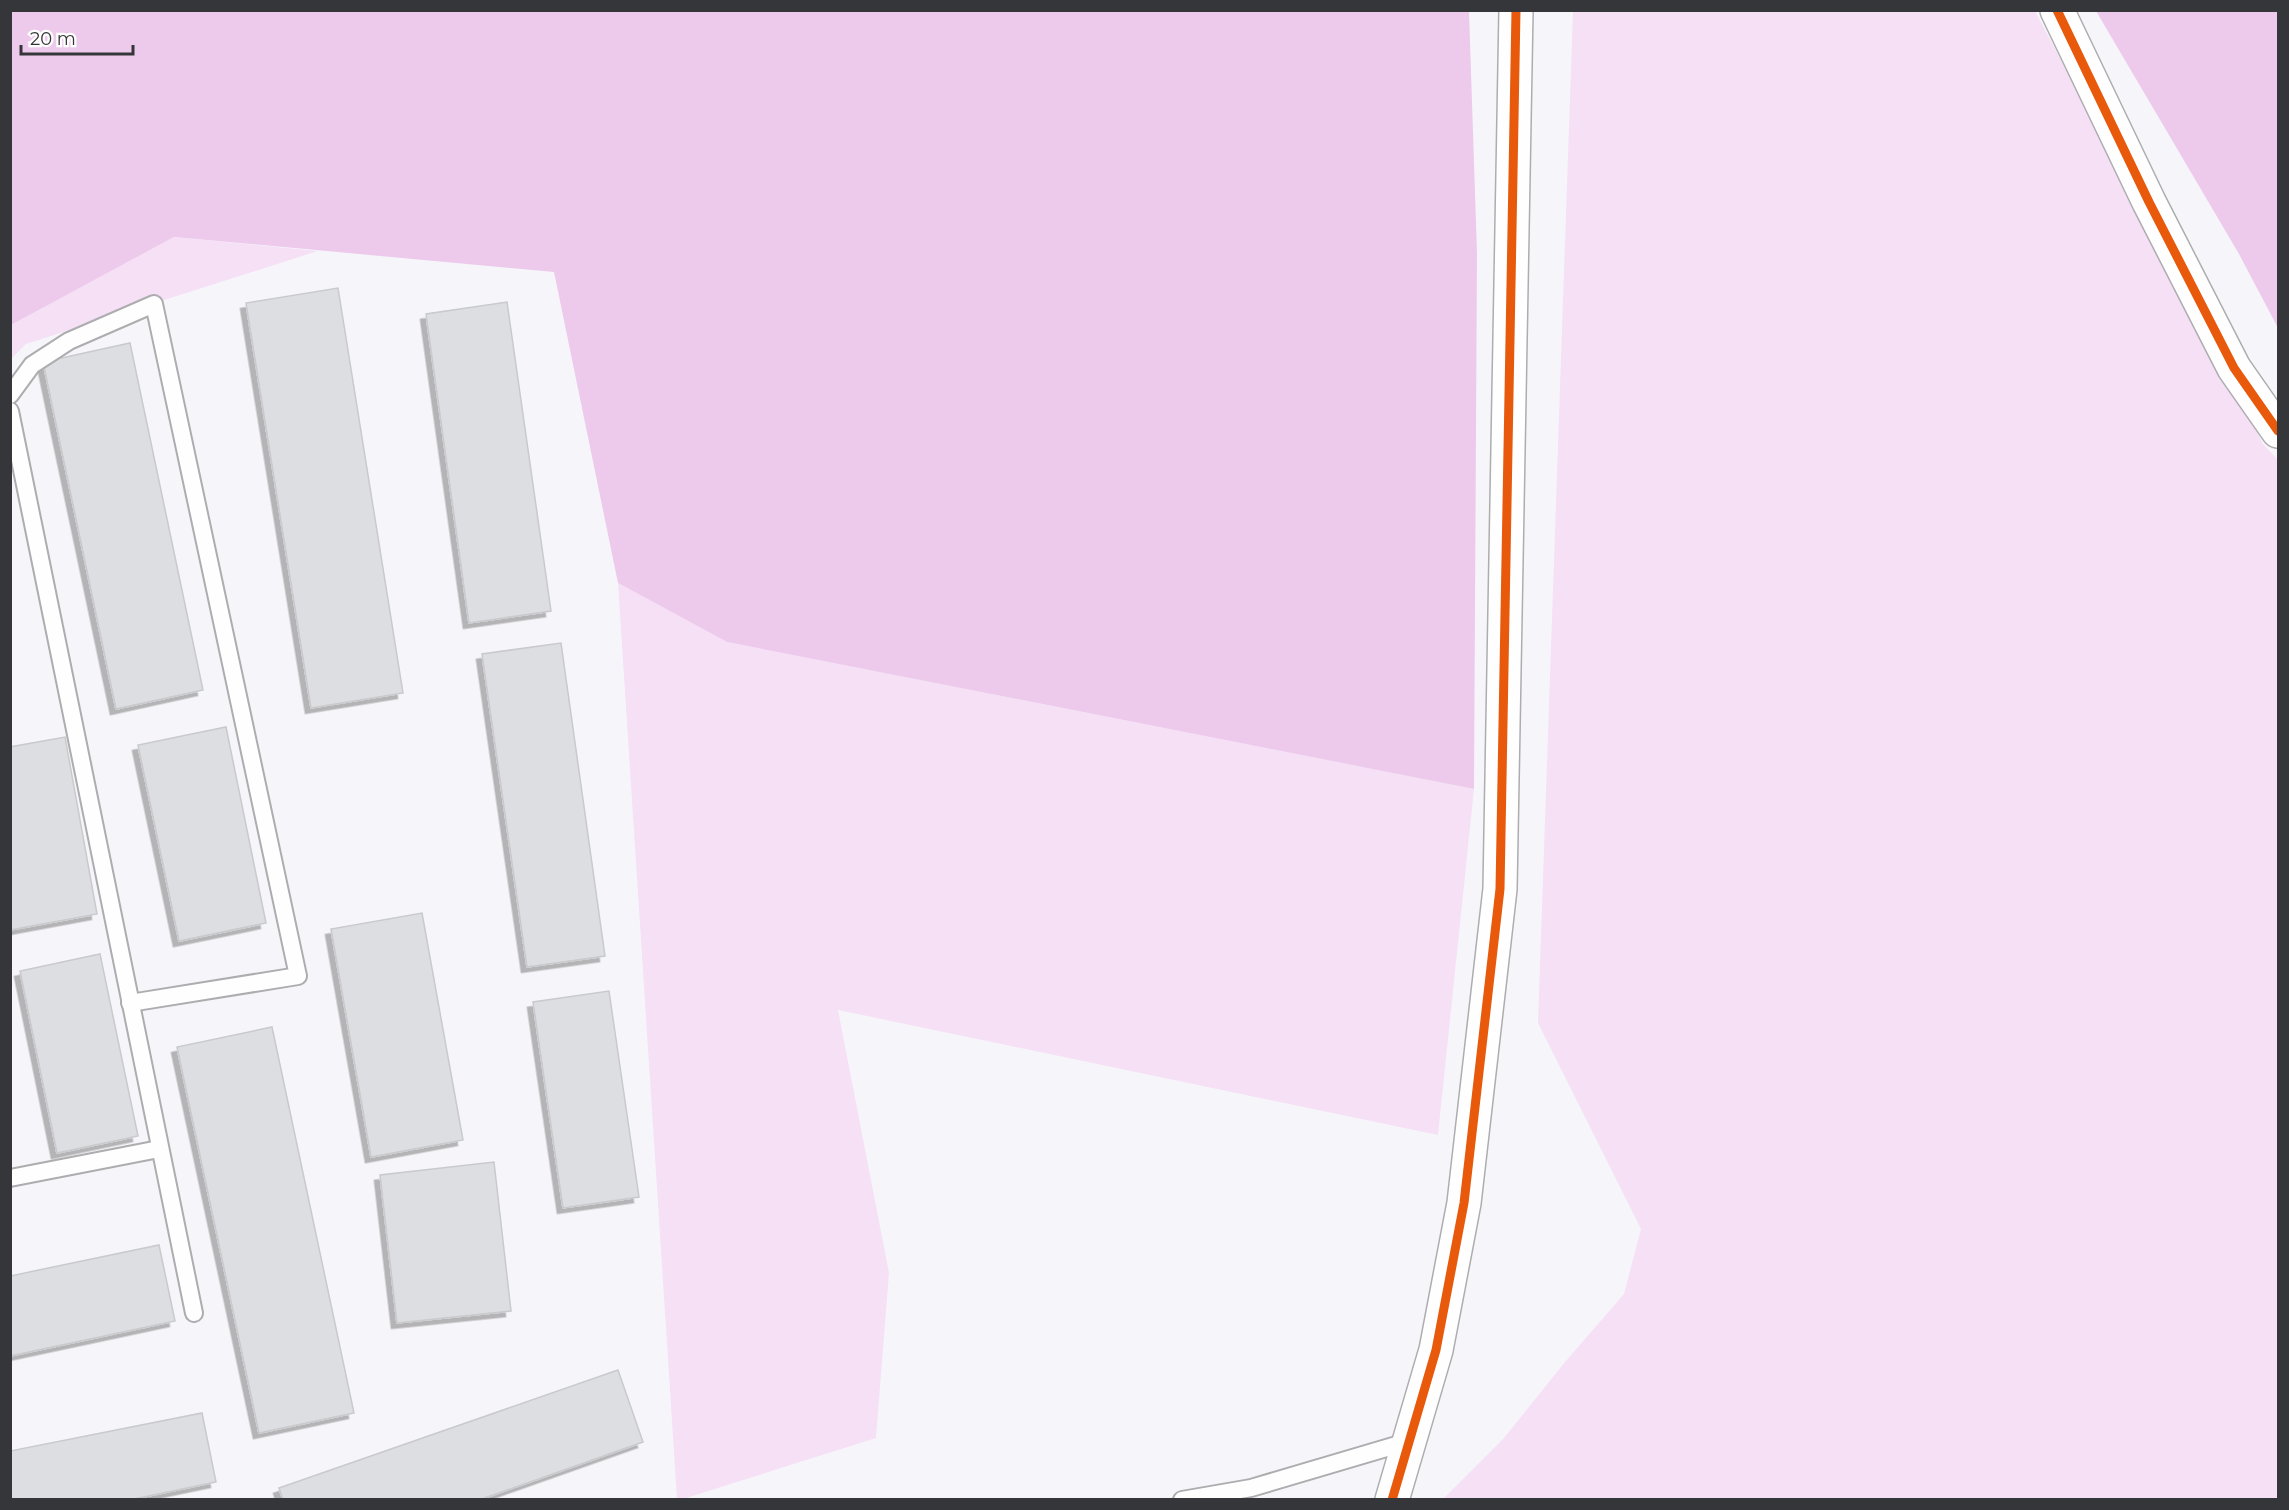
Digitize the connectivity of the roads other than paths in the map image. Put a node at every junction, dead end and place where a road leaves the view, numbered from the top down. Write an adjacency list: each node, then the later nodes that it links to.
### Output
1 (1516, 10): 10 (street)
2 (2057, 10): 5 (street)
3 (10, 395): 6 (lane)
4 (10, 411): 6 (lane)
5 (2278, 431)
6 (130, 1003): 7 (lane)
7 (159, 1149): 8 (lane); 9 (lane)
8 (10, 1178)
9 (194, 1313)
10 (1410, 1441): 11 (lane); 12 (street)
11 (1182, 1500)
12 (1392, 1500)

